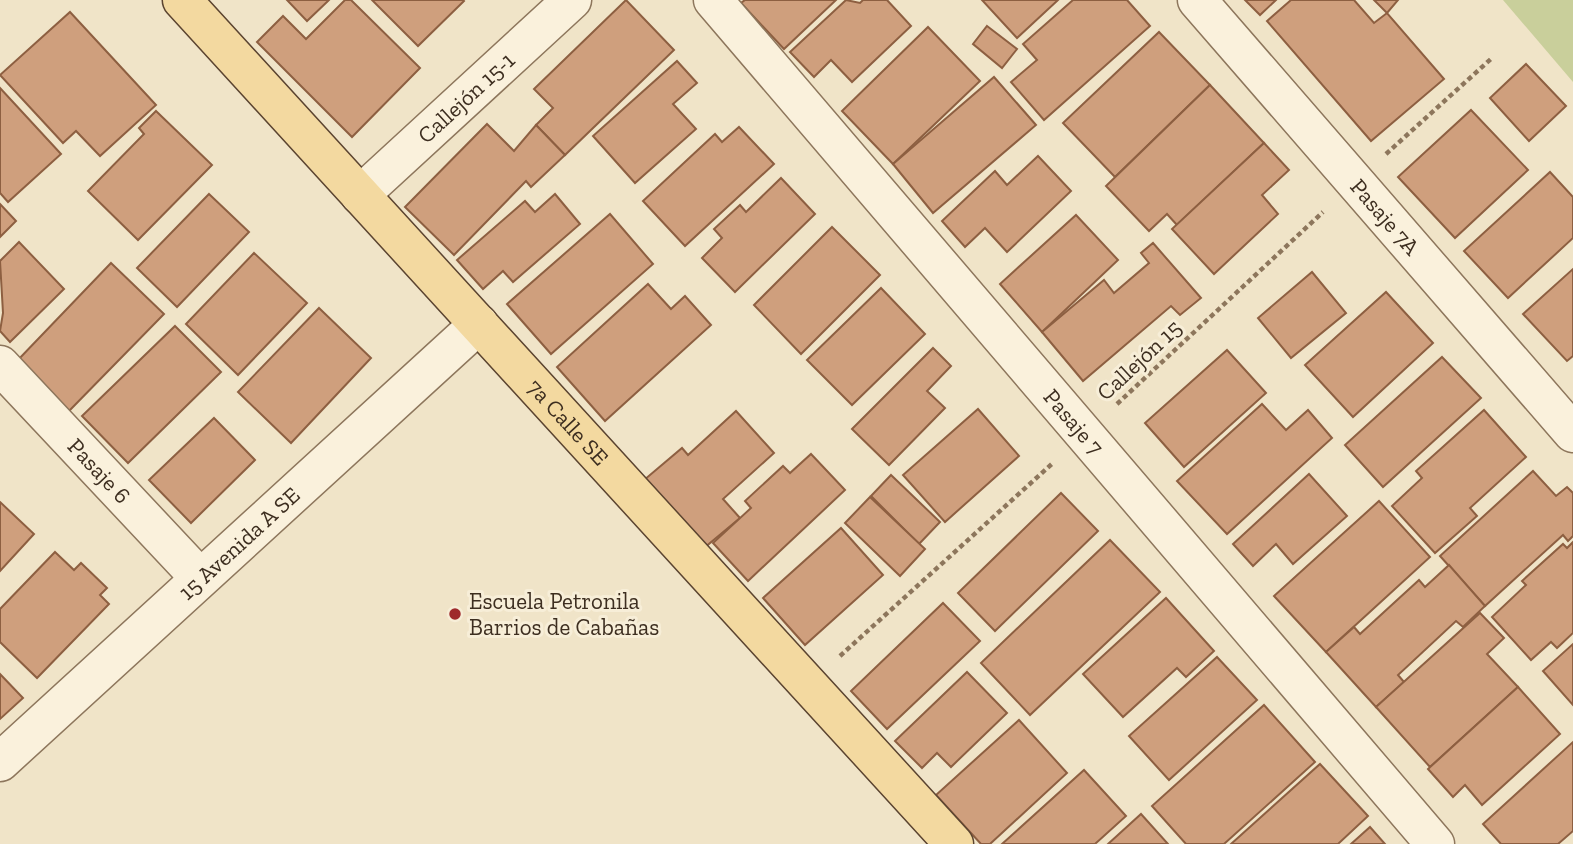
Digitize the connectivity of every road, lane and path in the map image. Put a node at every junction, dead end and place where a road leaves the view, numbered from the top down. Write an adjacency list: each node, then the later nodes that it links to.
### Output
1 (182, 0): 7 (main road, 7a Calle SE)
2 (572, 0): 7 (street, Callejón 15-1)
3 (713, 0): 11 (street, Pasaje 7)
4 (1197, 0): 6 (street, Pasaje 7A)
5 (1492, 58): 6 (path, Callejón 15)
6 (1355, 182): 10 (street, Pasaje 7A); 11 (path, Callejón 15)
7 (360, 195): 8 (main road, 7a Calle SE)
8 (479, 324): 12 (street, 15 Avenida A SE); 13 (main road, 7a Calle SE)
9 (0, 365): 12 (street, Pasaje 6)
10 (1573, 433)
11 (1084, 435): 13 (path, Callejón 15); 16 (street, Pasaje 7)
12 (200, 578): 14 (street, 15 Avenida A SE)
13 (808, 685): 15 (main road, 7a Calle SE)
14 (0, 762)
15 (954, 844)
16 (1434, 844)

